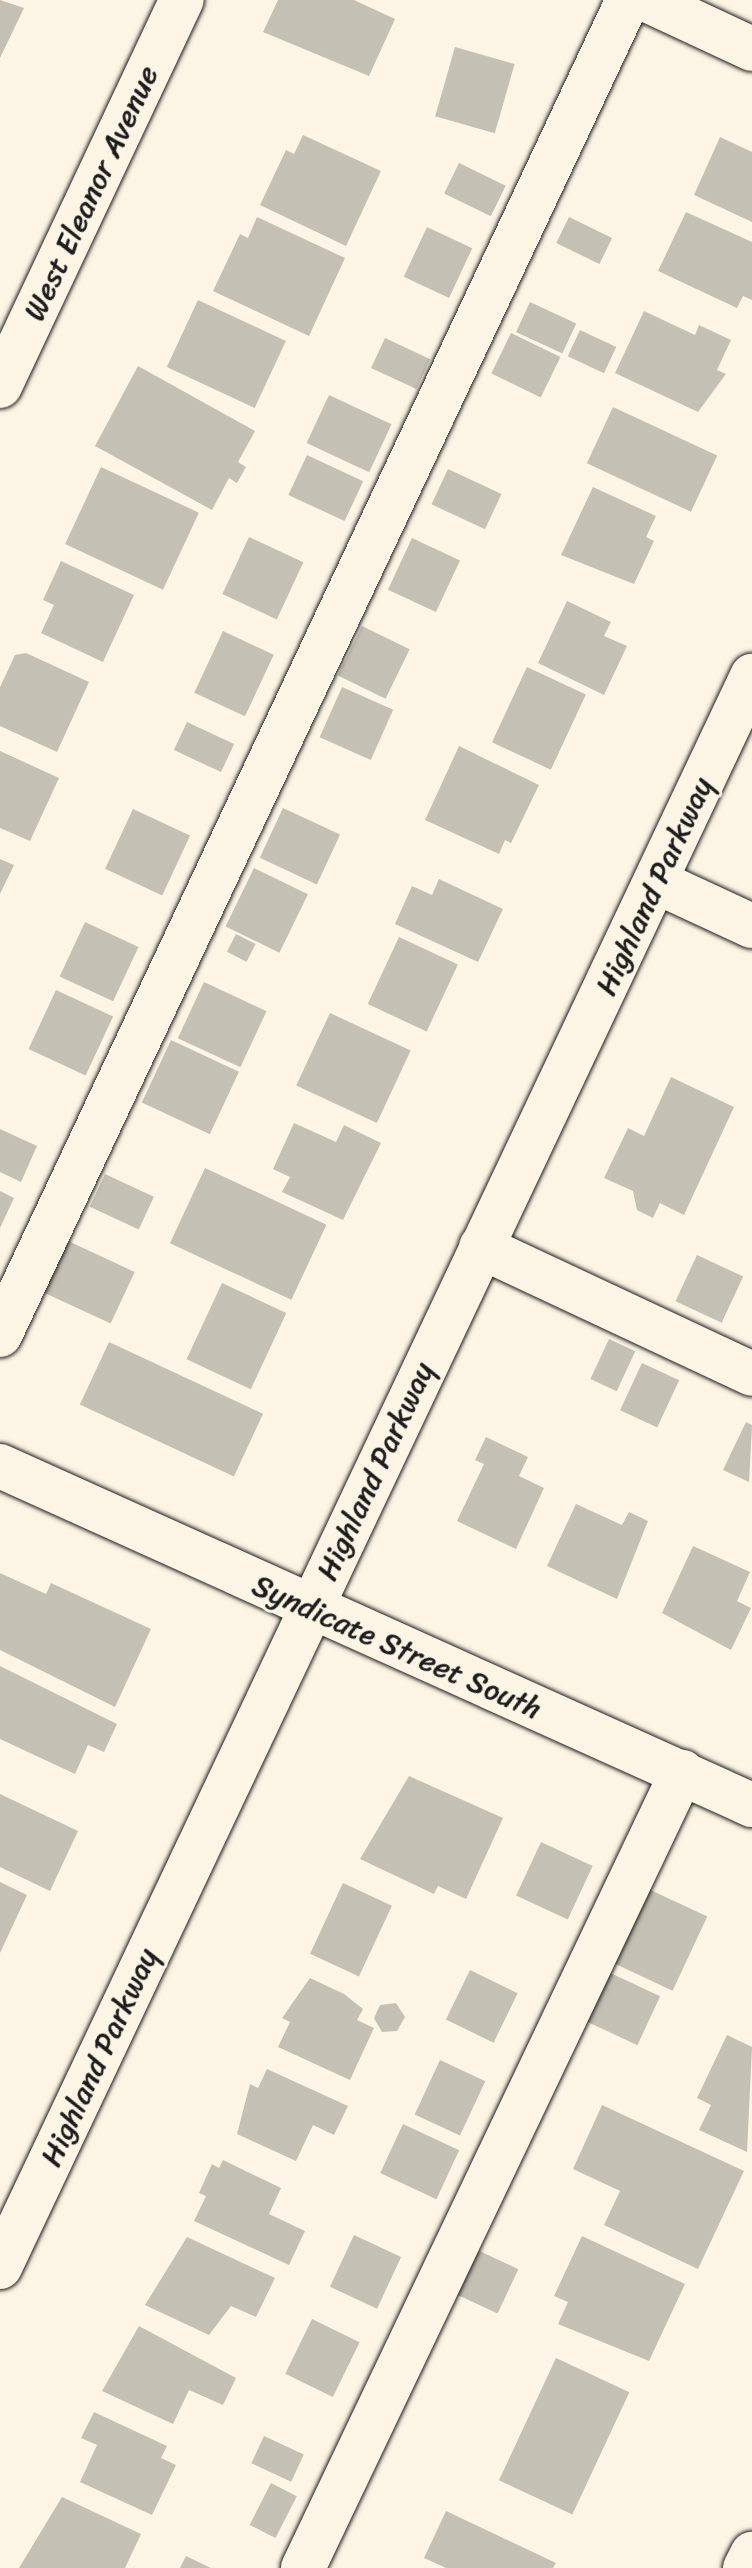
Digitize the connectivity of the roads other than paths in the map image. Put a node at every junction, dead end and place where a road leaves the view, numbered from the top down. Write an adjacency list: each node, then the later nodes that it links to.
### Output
1 (182, 0): 5 (street, West Eleanor Avenue)
2 (628, 0): 10 (street)
3 (647, 0): 4 (street)
4 (752, 49)
5 (0, 386)
6 (752, 676): 7 (street, Highland Parkway)
7 (657, 882): 8 (street); 9 (street, Highland Parkway)
8 (752, 926)
9 (481, 1247): 11 (street); 13 (street, Highland Parkway)
10 (0, 1335)
11 (752, 1374)
12 (0, 1466): 13 (street, Syndicate Street South)
13 (309, 1610): 14 (street, Syndicate Street South); 16 (street, Highland Parkway)
14 (682, 1772): 15 (street, Syndicate Street South); 18 (street)
15 (752, 1805)
16 (0, 2267)
17 (752, 2554): 19 (street)
18 (303, 2568)
19 (745, 2568)

